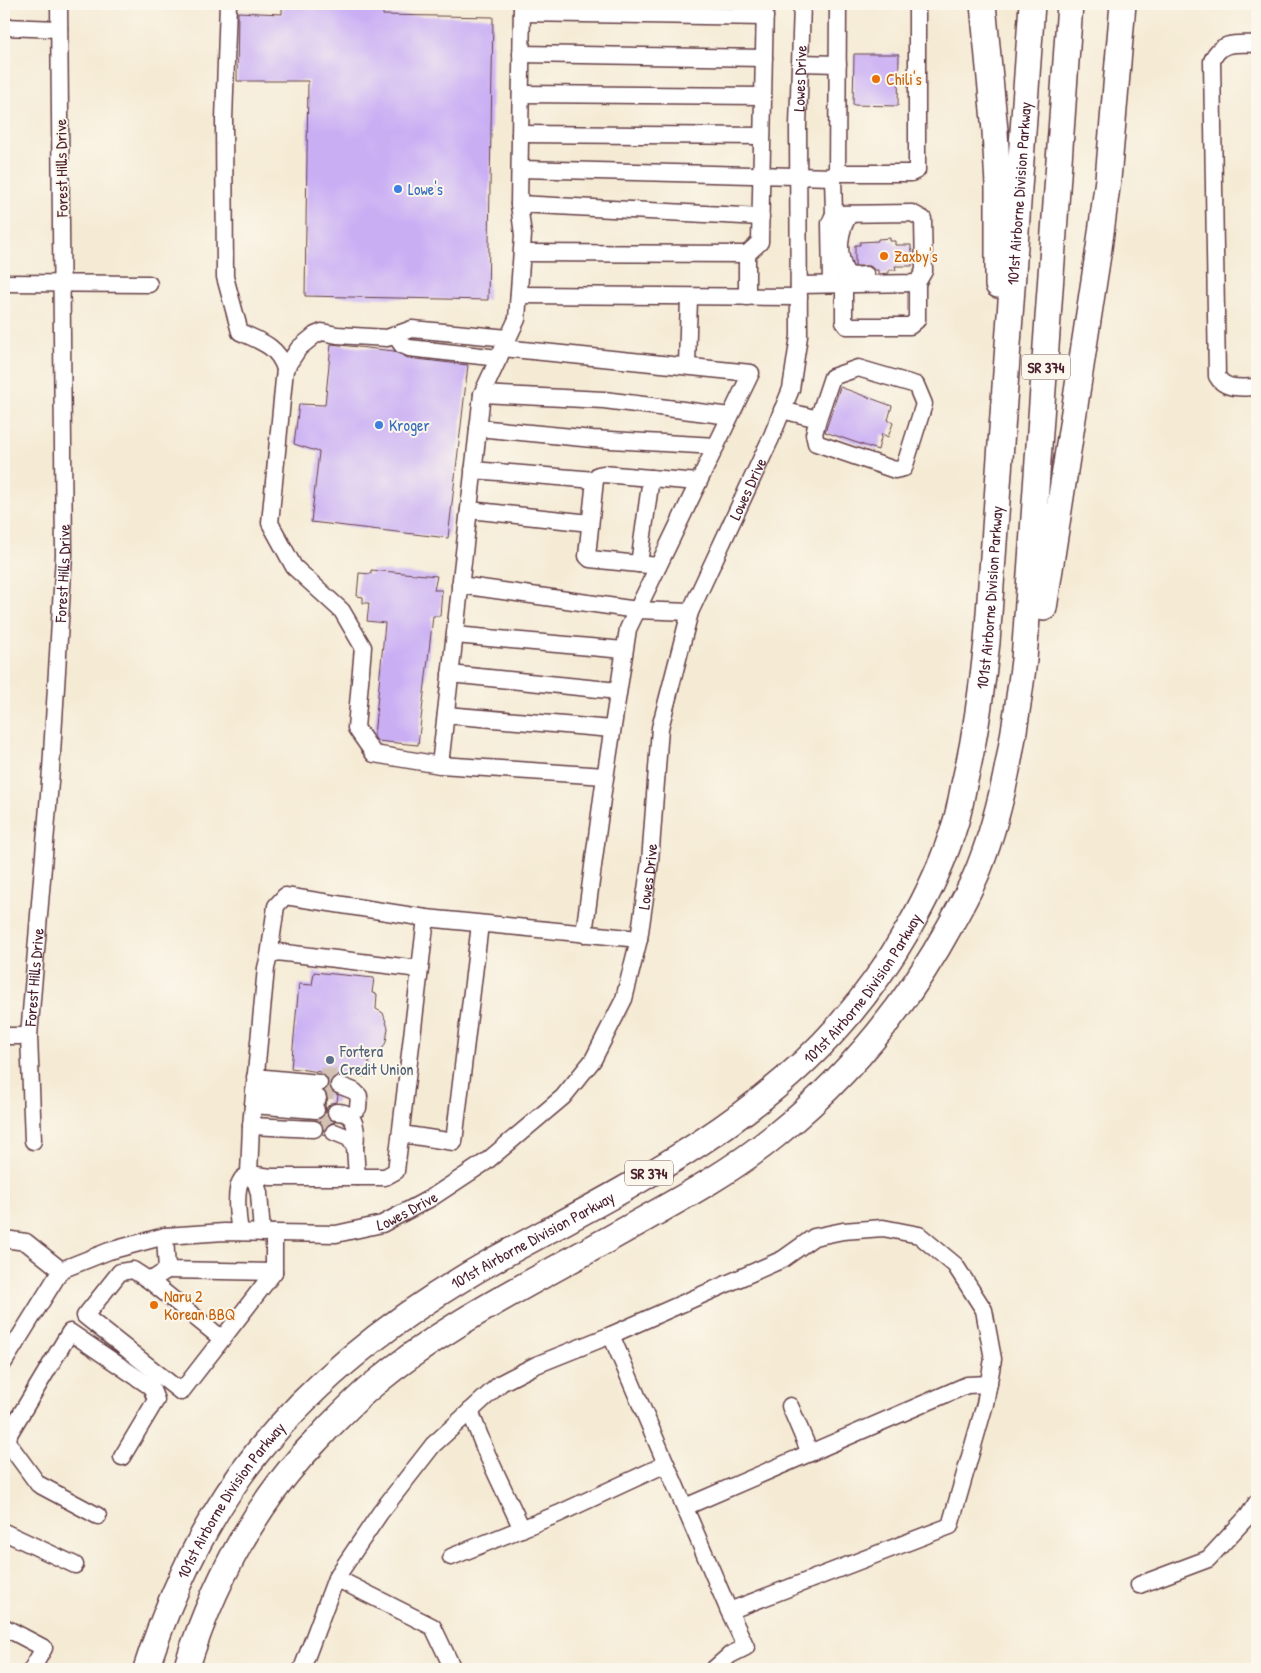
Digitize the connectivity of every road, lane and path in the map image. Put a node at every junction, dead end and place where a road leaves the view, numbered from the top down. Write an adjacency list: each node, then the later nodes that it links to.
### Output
1 (59, 4): 13 (street, Forest Hills Drive)
2 (228, 4): 44 (street)
3 (802, 4): 17 (street, Lowes Drive)
4 (838, 4): 18 (street)
5 (918, 4): 25 (street)
6 (983, 4): 60 (highway)
7 (1032, 4): 60 (highway, 101st Airborne Division Parkway / SR 374)
8 (1070, 4): 70 (highway, 101st Airborne Division Parkway / SR 374)
9 (1123, 4): 70 (highway)
10 (522, 8): 11 (street); 15 (street)
11 (765, 10): 16 (street)
12 (4, 27): 13 (street)
13 (59, 29): 34 (street, Forest Hills Drive)
14 (1257, 44): 45 (street)
15 (521, 54): 16 (street); 19 (street)
16 (764, 58): 20 (street)
17 (800, 63): 18 (street); 26 (street, Lowes Drive)
18 (838, 64): 25 (street)
19 (521, 94): 20 (street); 21 (street)
20 (763, 96): 22 (street)
21 (520, 134): 22 (street); 23 (street)
22 (762, 136): 24 (street)
23 (520, 169): 24 (street); 27 (street)
24 (761, 175): 26 (street); 29 (street)
25 (835, 175): 26 (street); 28 (street)
26 (798, 177): 37 (street, Lowes Drive)
27 (519, 204): 29 (street); 30 (street)
28 (842, 214): 32 (street); 32 (street); 36 (street)
29 (761, 216): 31 (street)
30 (522, 253): 31 (street); 38 (street)
31 (747, 254): 40 (street)
32 (920, 277): 36 (street); 36 (street)
33 (4, 283): 34 (street)
34 (62, 284): 35 (street); 80 (street, Forest Hills Drive)
35 (149, 284)
36 (837, 284): 37 (street)
37 (799, 291): 40 (street); 47 (street, Lowes Drive)
38 (519, 295): 39 (street); 42 (street)
39 (689, 297): 40 (street); 43 (street)
40 (748, 297)
41 (391, 337): 42 (street); 42 (street); 44 (street)
42 (503, 348): 43 (street); 46 (street)
43 (687, 366): 48 (street)
44 (286, 369): 71 (street)
45 (1257, 387)
46 (482, 394): 48 (street); 50 (street)
47 (782, 410): 49 (street); 63 (street, Lowes Drive)
48 (730, 416): 51 (street)
49 (818, 419): 49 (street)
50 (478, 428): 51 (street); 52 (street)
51 (716, 446): 55 (street)
52 (473, 470): 54 (street); 56 (street)
53 (651, 478): 54 (street); 55 (street); 58 (street)
54 (595, 480): 57 (street)
55 (698, 482): 59 (street)
56 (469, 510): 57 (street); 61 (street)
57 (590, 523): 58 (street)
58 (639, 564): 59 (street)
59 (658, 566): 62 (street)
60 (992, 573): 120 (highway, 101st Airborne Division Parkway / SR 374)
61 (460, 585): 62 (street); 64 (street)
62 (637, 610): 63 (street); 65 (street)
63 (690, 612): 76 (street, Lowes Drive)
64 (454, 635): 65 (street); 66 (street)
65 (624, 650): 67 (street)
66 (450, 674): 67 (street); 68 (street)
67 (618, 691): 69 (street)
68 (446, 715): 69 (street); 71 (street)
69 (612, 729): 72 (street)
70 (1015, 729): 121 (highway, 101st Airborne Division Parkway / SR 374)
71 (440, 765): 72 (street)
72 (605, 776): 75 (street)
73 (426, 918): 74 (street); 77 (street); 78 (street)
74 (480, 924): 75 (street); 85 (street)
75 (584, 934): 76 (street)
76 (639, 939): 91 (street, Lowes Drive)
77 (269, 956): 78 (street); 81 (street)
78 (420, 969): 85 (street)
79 (4, 1036): 80 (street)
80 (29, 1036): 87 (street, Forest Hills Drive)
81 (253, 1095): 82 (street); 82 (street); 82 (street); 88 (street)
82 (317, 1101)
83 (337, 1103): 84 (street); 84 (street); 86 (street)
84 (358, 1106): 86 (street)
85 (401, 1134): 89 (street)
86 (355, 1140): 89 (street)
87 (33, 1141)
88 (249, 1174): 89 (street); 90 (street); 91 (street)
89 (358, 1177)
90 (240, 1232): 91 (street, Lowes Drive); 92 (street, Lowes Drive)
91 (268, 1233): 96 (street)
92 (165, 1236): 94 (street, Lowes Drive); 95 (street)
93 (4, 1239): 94 (street)
94 (61, 1270): 100 (street)
95 (167, 1270): 96 (street); 97 (street)
96 (274, 1272): 99 (street)
97 (150, 1281): 99 (street); 99 (street)
98 (611, 1335): 101 (street); 103 (street); 107 (street)
99 (221, 1338)
100 (4, 1362)
101 (989, 1384): 105 (street); 117 (street)
102 (790, 1406): 105 (street)
103 (470, 1411): 111 (street); 115 (street)
104 (6, 1432): 106 (street); 110 (street)
105 (810, 1453): 109 (street)
106 (122, 1458)
107 (666, 1464): 109 (street); 111 (street)
108 (1257, 1502): 116 (street)
109 (685, 1508): 117 (street)
110 (98, 1516)
111 (522, 1529): 113 (street)
112 (4, 1532): 114 (street)
113 (451, 1557)
114 (75, 1565)
115 (336, 1578): 122 (street); 123 (street)
116 (1139, 1585)
117 (729, 1611): 124 (street)
118 (4, 1627): 119 (street)
119 (32, 1669)
120 (146, 1669)
121 (186, 1669)
122 (302, 1669)
123 (453, 1669)
124 (714, 1669)

